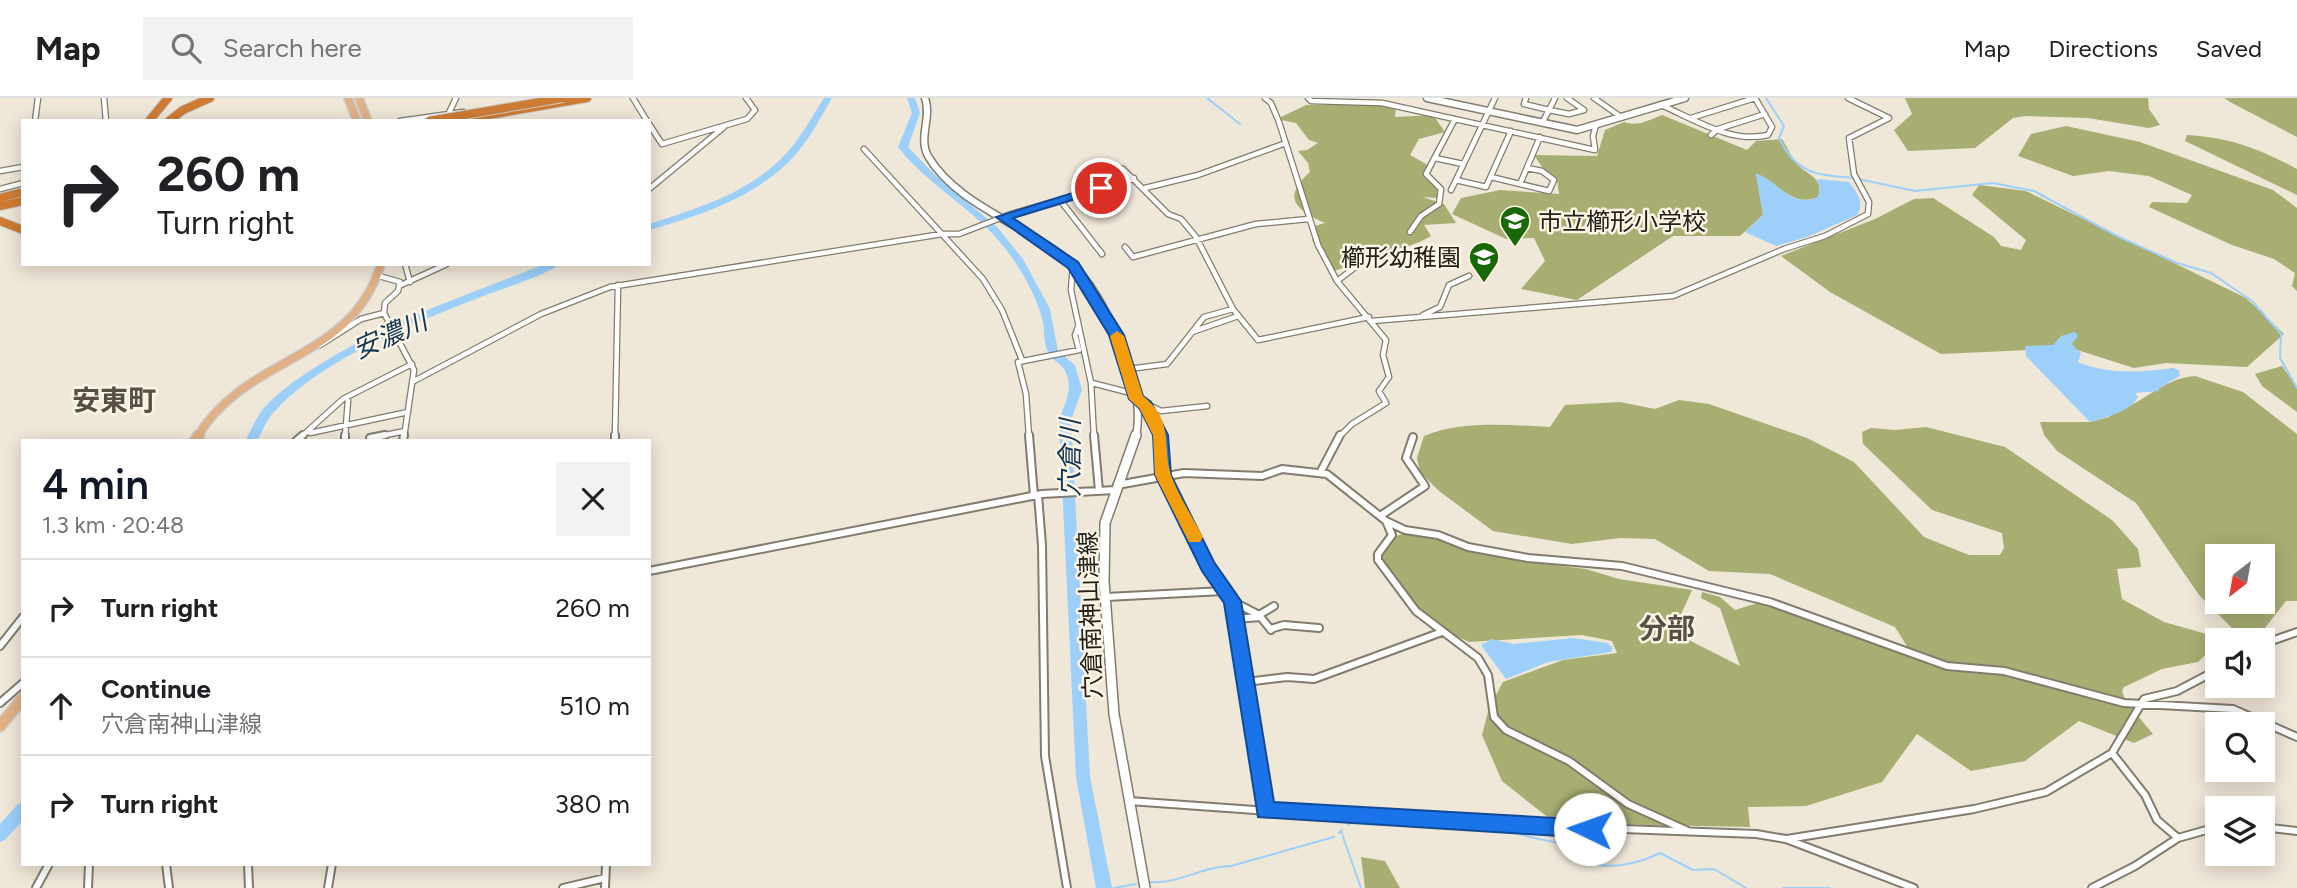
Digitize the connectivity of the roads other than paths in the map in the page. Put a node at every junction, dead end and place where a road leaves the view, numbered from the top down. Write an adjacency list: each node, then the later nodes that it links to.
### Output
1 (38, 98): 36 (street)
2 (104, 98): 37 (street)
3 (167, 98): 28 (highway)
4 (212, 98): 40 (highway); 41 (highway)
5 (348, 98): 42 (main road)
6 (359, 98): 43 (main road)
7 (456, 98): 31 (street)
8 (547, 98): 31 (street)
9 (563, 98): 33 (highway, bridge)
10 (587, 98): 48 (highway, bridge)
11 (633, 98): 49 (street)
12 (746, 98): 52 (street)
13 (926, 98): 80 (main road, 穴倉南神山津線)
14 (1265, 98): 60 (street)
15 (1308, 98): 26 (street)
16 (1427, 98): 30 (street)
17 (1495, 98): 30 (street)
18 (1526, 98): 29 (street)
19 (1555, 98): 29 (street)
20 (1567, 98): 29 (street)
21 (1594, 98): 34 (street)
22 (1658, 98): 27 (street)
23 (1685, 98): 27 (street)
24 (1755, 98): 32 (street); 35 (street)
25 (1848, 98): 103 (street)
26 (1384, 100): 50 (street)
27 (1663, 105): 34 (street); 35 (street)
28 (159, 107): 38 (highway); 39 (highway)
29 (1549, 110): 51 (street)
30 (1489, 111): 51 (street); 53 (street)
31 (450, 113): 44 (street); 47 (street)
32 (1765, 114): 56 (street); 56 (street)
33 (466, 115): 45 (highway, bridge); 46 (highway, bridge)
34 (1621, 117): 54 (street)
35 (1691, 118): 56 (street)
36 (35, 119)
37 (106, 119)
38 (150, 119)
39 (157, 119)
40 (172, 119)
41 (183, 119)
42 (356, 119)
43 (367, 119)
44 (412, 119)
45 (435, 119)
46 (441, 119)
47 (446, 119)
48 (466, 119)
49 (646, 119)
50 (1455, 119): 53 (street); 62 (street)
51 (1542, 123): 54 (street)
52 (726, 125): 55 (street); 73 (street)
53 (1482, 125): 57 (street); 63 (street)
54 (1596, 125): 59 (street)
55 (651, 127)
56 (1718, 129): 58 (street)
57 (1511, 131): 59 (street); 68 (street)
58 (1711, 135)
59 (1540, 137): 65 (street)
60 (1286, 143): 74 (street); 81 (street)
61 (864, 149): 85 (street)
62 (1435, 158): 63 (street); 84 (street)
63 (1463, 164): 70 (street)
64 (21, 167): 67 (street)
65 (1527, 168): 72 (street); 72 (street)
66 (1123, 169): 69 (street)
67 (0, 171)
68 (1491, 177): 70 (street); 72 (street)
69 (1134, 178): 74 (street); 78 (street)
70 (1456, 180): 76 (street)
71 (21, 184): 75 (street)
72 (1520, 184)
73 (651, 187)
74 (1145, 188): 86 (street)
75 (0, 189)
76 (1451, 190)
77 (21, 197): 79 (highway)
78 (1060, 201): 80 (street); 88 (street)
79 (0, 202)
80 (999, 219): 85 (street); 90 (main road, 穴倉南神山津線)
81 (1308, 219): 86 (street); 96 (street)
82 (0, 220): 83 (highway)
83 (21, 229)
84 (1410, 232)
85 (942, 234): 98 (street); 108 (street)
86 (1195, 239): 87 (street); 100 (street)
87 (1125, 247)
88 (1102, 254)
89 (1370, 257): 96 (street)
90 (1073, 265): 105 (street); 110 (main road, 穴倉南神山津線)
91 (381, 266): 94 (main road)
92 (406, 266): 97 (street)
93 (443, 266): 97 (street)
94 (379, 276): 99 (street); 107 (main road)
95 (1469, 276): 103 (street)
96 (1337, 281): 104 (street)
97 (410, 282): 99 (street)
98 (618, 285): 111 (street); 127 (street)
99 (401, 287): 101 (street)
100 (1233, 309): 102 (street); 106 (street)
101 (384, 313): 107 (street); 109 (street)
102 (1238, 316): 104 (street); 106 (street)
103 (1413, 317): 104 (street)
104 (1370, 319): 128 (street)
105 (1078, 327): 108 (street); 112 (street)
106 (1192, 332): 110 (street)
107 (306, 350): 123 (main road)
108 (1024, 359): 132 (street)
109 (412, 363): 111 (street); 124 (street)
110 (1129, 369): 113 (main road, 穴倉南神山津線)
111 (414, 381): 117 (street)
112 (1091, 383): 113 (street); 131 (street)
113 (1136, 396): 115 (street); 130 (main road, 穴倉南神山津線)
114 (348, 401): 118 (street)
115 (1146, 406): 116 (street); 129 (street)
116 (1207, 406)
117 (408, 412): 118 (street); 119 (street)
118 (346, 425): 120 (street); 125 (street)
119 (405, 431): 122 (street); 126 (street)
120 (310, 433)
121 (1413, 436): 133 (street)
122 (370, 438)
123 (196, 439)
124 (298, 439)
125 (345, 439)
126 (403, 439)
127 (615, 439)
128 (1320, 473): 129 (street); 133 (street)
129 (1163, 475): 130 (street); 136 (street)
130 (1116, 487): 131 (street); 137 (main road, 穴倉南神山津線)
131 (1096, 492): 132 (street)
132 (1038, 495): 135 (street); 179 (street)
133 (1380, 516): 134 (street)
134 (1386, 521): 144 (street); 153 (street)
135 (651, 572)
136 (1224, 591): 137 (street); 138 (street)
137 (1106, 597): 157 (main road, 穴倉南神山津線)
138 (1233, 601): 140 (street); 141 (street)
139 (1274, 606): 140 (street)
140 (1260, 616): 141 (street); 143 (street)
141 (1236, 619): 149 (street)
142 (21, 620): 147 (street)
143 (1319, 628)
144 (1442, 632): 149 (street); 162 (street)
145 (2297, 632): 146 (street)
146 (2275, 640)
147 (0, 646)
148 (2205, 676): 153 (street)
149 (1246, 681): 158 (street)
150 (21, 685): 152 (street)
151 (21, 701): 154 (main road)
152 (0, 703)
153 (2140, 705): 155 (street); 156 (street)
154 (0, 726)
155 (2297, 737)
156 (2112, 753): 163 (street); 164 (street)
157 (1125, 801): 158 (street); 180 (main road, 穴倉南神山津線)
158 (1265, 811): 162 (street)
159 (2275, 828): 161 (street)
160 (2205, 830): 163 (street)
161 (2297, 831)
162 (1693, 834): 164 (street)
163 (2178, 838): 182 (street)
164 (1786, 839): 181 (street)
165 (48, 866): 172 (street)
166 (89, 866): 173 (street)
167 (166, 866): 174 (street)
168 (248, 866): 175 (street)
169 (332, 866): 176 (street)
170 (606, 866): 171 (street)
171 (606, 878): 177 (street); 178 (street)
172 (36, 888)
173 (88, 888)
174 (169, 888)
175 (249, 888)
176 (328, 888)
177 (564, 888)
178 (605, 888)
179 (1067, 888)
180 (1144, 888)
181 (1914, 888)
182 (2091, 888)

